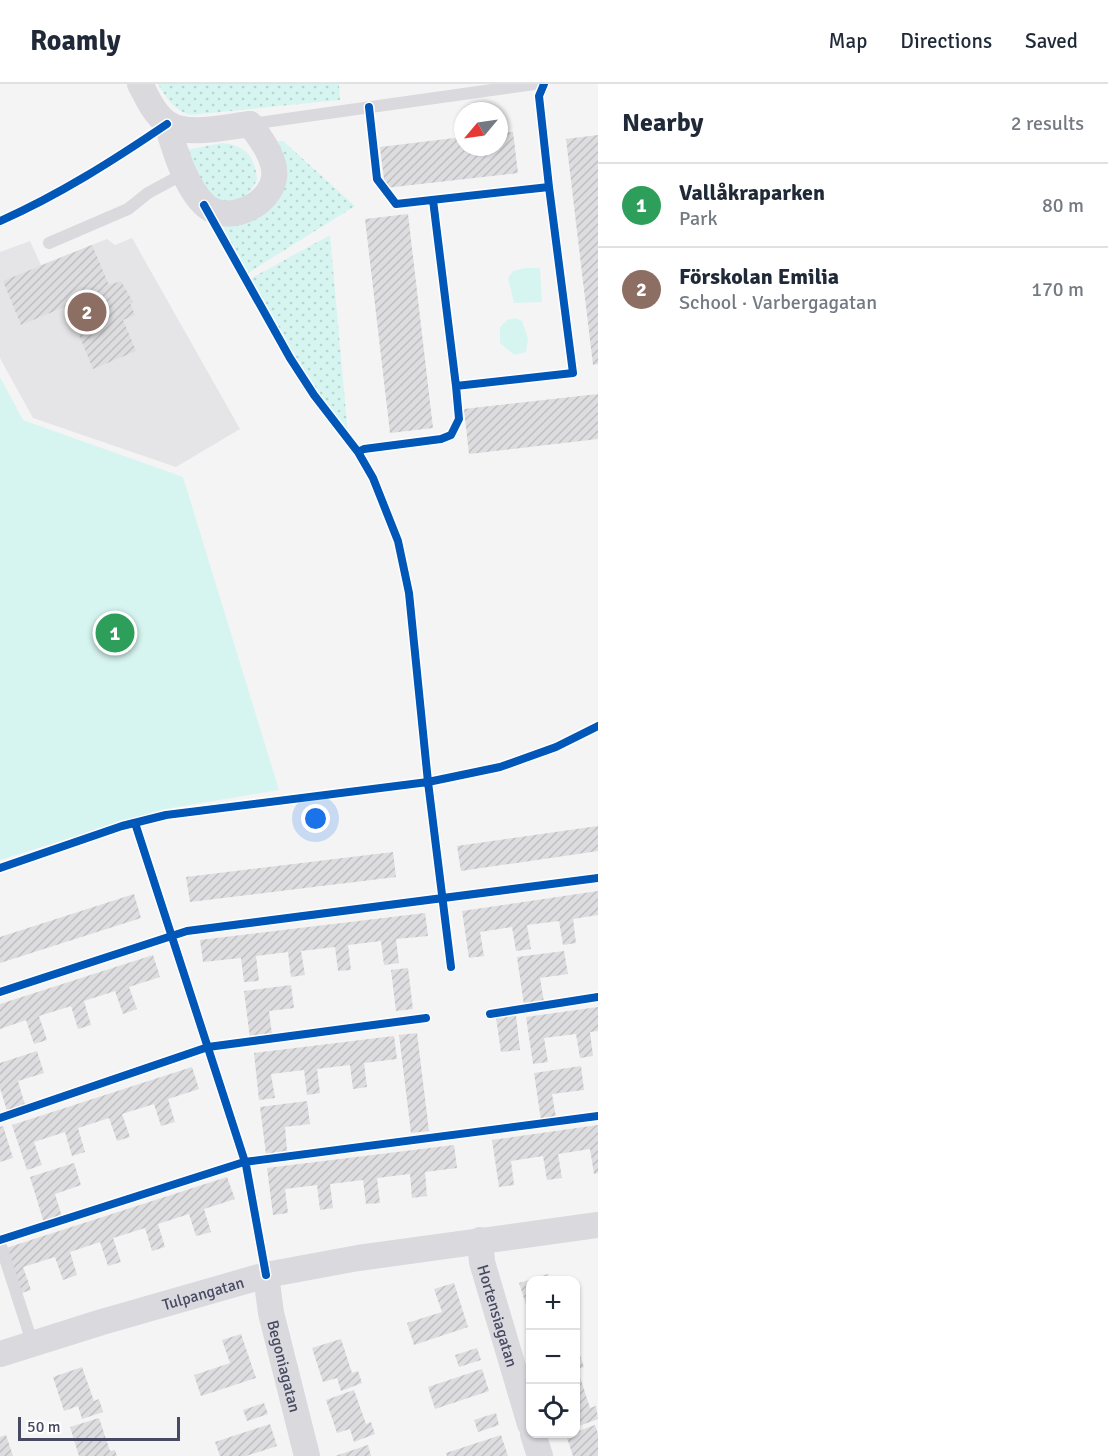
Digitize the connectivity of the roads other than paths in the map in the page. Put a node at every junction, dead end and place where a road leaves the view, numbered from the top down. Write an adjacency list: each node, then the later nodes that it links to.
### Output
1 (140, 84): 3 (street)
2 (534, 84): 4 (lane)
3 (167, 124): 4 (street); 5 (street)
4 (250, 124): 5 (street)
5 (185, 173): 6 (lane)
6 (49, 243)
7 (598, 1225): 8 (street, Tulpangatan)
8 (480, 1240): 10 (street, Tulpangatan); 13 (street, Hortensiagatan)
9 (0, 1243): 11 (lane)
10 (266, 1275): 11 (street, Tulpangatan); 15 (street, Begoniagatan)
11 (33, 1345): 12 (street, Tulpangatan)
12 (0, 1354)
13 (526, 1407)
14 (535, 1438): 16 (street)
15 (307, 1456)
16 (540, 1456)

